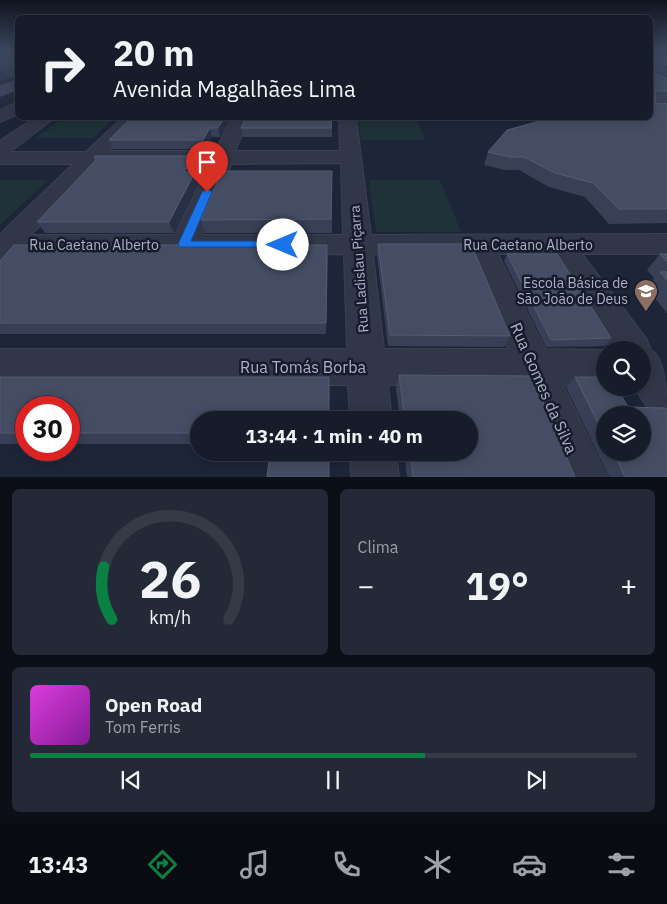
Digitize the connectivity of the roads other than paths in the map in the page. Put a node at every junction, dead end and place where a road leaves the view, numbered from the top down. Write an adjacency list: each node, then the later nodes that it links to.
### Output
1 (2, 71): 2 (street)
2 (15, 73)
3 (15, 86): 4 (street)
4 (0, 93): 5 (street)
5 (15, 95)
6 (15, 108): 7 (street)
7 (0, 117)
8 (42, 120): 12 (street)
9 (129, 120): 15 (street)
10 (239, 120): 16 (street)
11 (348, 120): 13 (street, Rua Ladislau Piçarra)
12 (0, 150)
13 (351, 157): 16 (street); 20 (street, Rua Ladislau Piçarra)
14 (0, 158): 15 (street)
15 (91, 158): 16 (street); 22 (street)
16 (223, 158): 17 (street)
17 (184, 244): 20 (street, Rua Caetano Alberto); 22 (street, Rua Caetano Alberto)
18 (480, 244): 20 (street, Rua Caetano Alberto); 21 (street, Rua Caetano Alberto); 26 (street, Rua Gomes da Silva)
19 (667, 244): 21 (street, Rua Caetano Alberto)
20 (357, 245): 25 (street, Rua Ladislau Piçarra)
21 (560, 245): 23 (street)
22 (2, 247)
23 (626, 341)
24 (0, 367): 25 (street, Rua Tomás Borba)
25 (366, 367): 26 (street, Rua Tomás Borba); 30 (street, Rua Ladislau Piçarra)
26 (534, 367): 27 (street, Rua Tomás Borba); 33 (street, Rua Gomes da Silva)
27 (596, 367)
28 (651, 377): 29 (street)
29 (667, 400)
30 (369, 411)
31 (374, 461): 32 (street)
32 (375, 476)
33 (583, 476)

